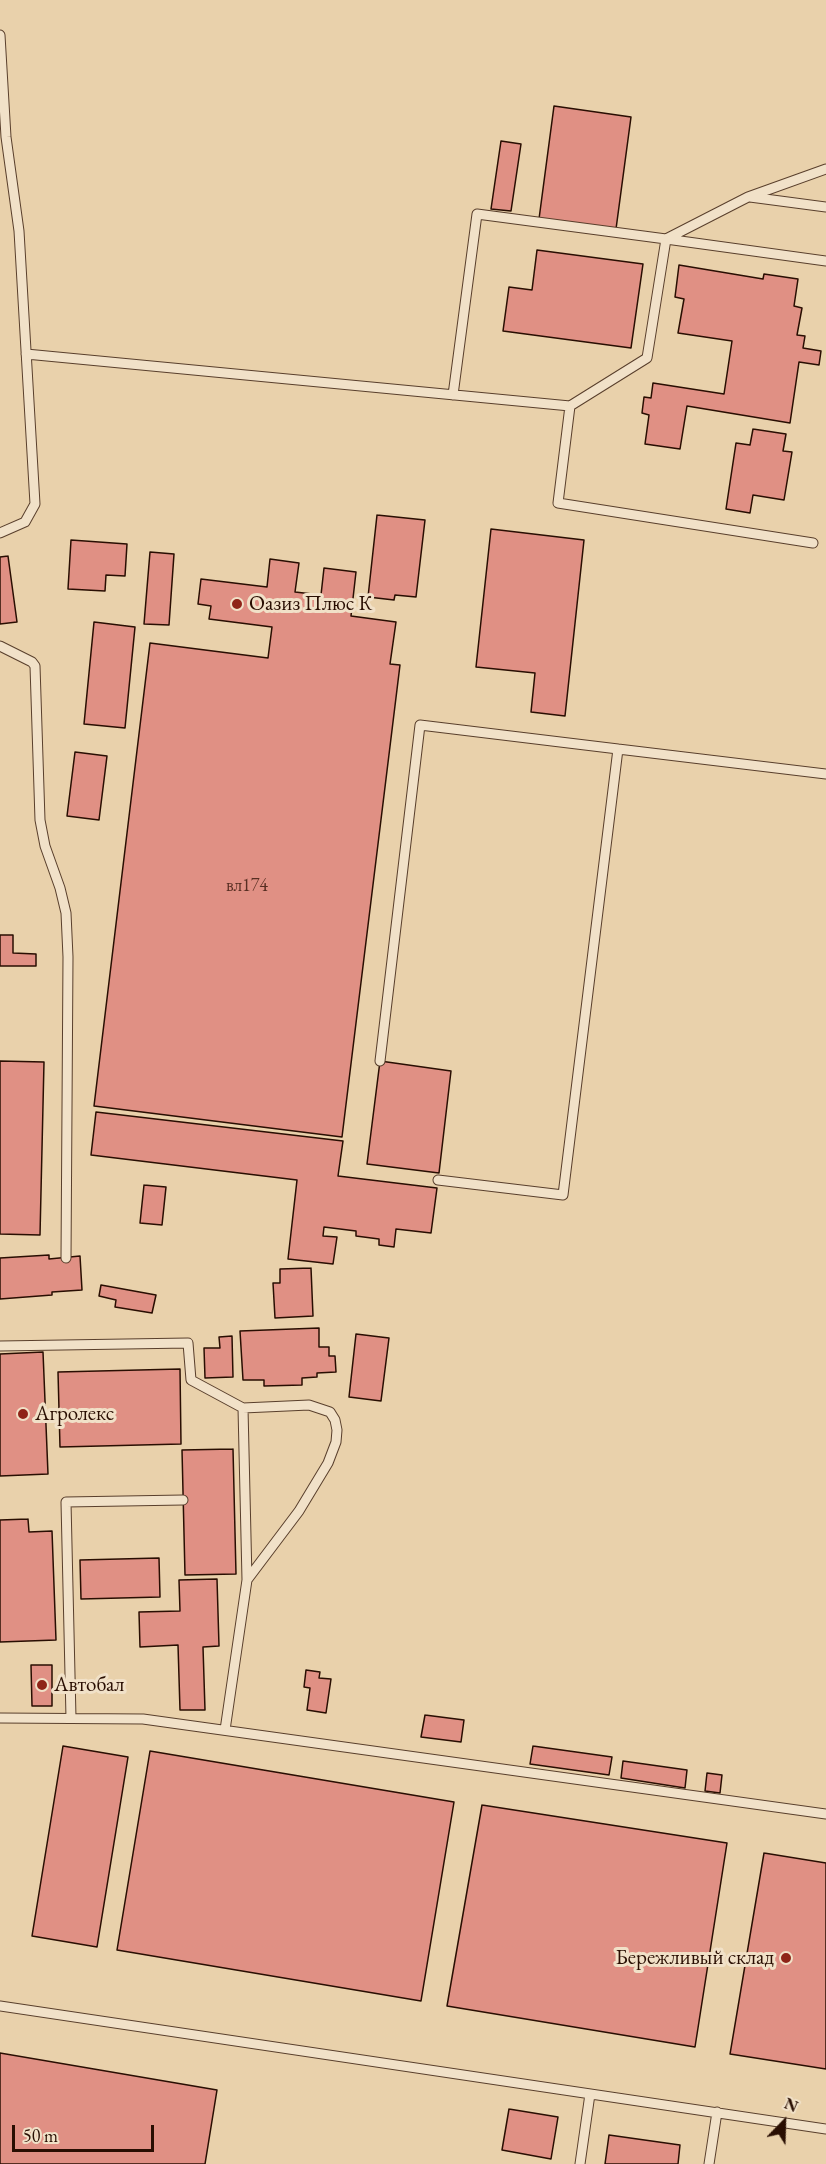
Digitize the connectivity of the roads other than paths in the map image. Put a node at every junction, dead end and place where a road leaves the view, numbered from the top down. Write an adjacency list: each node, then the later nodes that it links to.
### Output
1 (0, 34): 7 (lane)
2 (826, 169): 3 (lane)
3 (748, 197): 4 (lane); 5 (lane)
4 (826, 207)
5 (666, 239): 6 (lane); 8 (lane); 9 (lane)
6 (826, 261)
7 (26, 354): 8 (lane); 10 (lane)
8 (453, 395): 9 (lane)
9 (570, 406): 11 (lane)
10 (0, 533)
11 (813, 543)
12 (0, 646): 17 (lane)
13 (618, 749): 14 (lane); 15 (lane); 16 (lane)
14 (826, 774)
15 (380, 1061)
16 (438, 1180)
17 (66, 1258)
18 (0, 1346): 19 (lane)
19 (243, 1408): 21 (lane); 21 (lane)
20 (183, 1500): 23 (lane)
21 (247, 1580): 24 (lane)
22 (0, 1718): 23 (lane)
23 (71, 1719): 24 (lane)
24 (225, 1730): 25 (lane)
25 (826, 1814)
26 (0, 2006): 27 (lane)
27 (590, 2094): 28 (lane); 30 (lane)
28 (717, 2112): 29 (lane); 31 (lane)
29 (826, 2128)
30 (580, 2164)
31 (709, 2164)

